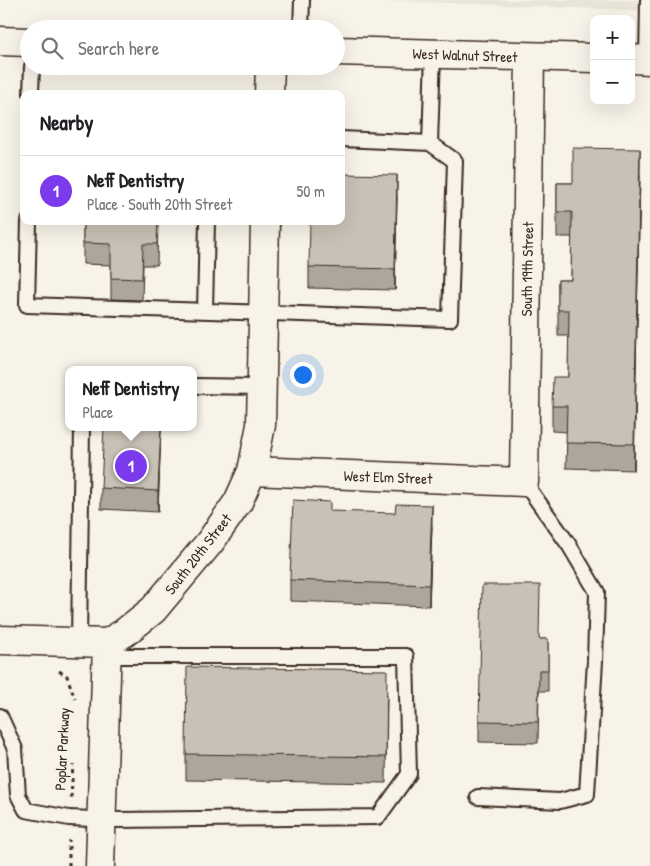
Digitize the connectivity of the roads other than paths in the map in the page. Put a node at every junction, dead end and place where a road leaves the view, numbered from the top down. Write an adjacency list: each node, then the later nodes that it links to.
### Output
1 (302, 0): 3 (lane)
2 (648, 0): 10 (lane)
3 (301, 20)
4 (0, 41): 5 (street)
5 (20, 42)
6 (345, 51): 7 (street, West Walnut Street)
7 (433, 54): 8 (street, West Walnut Street); 16 (lane)
8 (530, 56): 9 (street, West Walnut Street); 26 (street, South 19th Street)
9 (590, 58)
10 (643, 60)
11 (32, 75): 13 (lane)
12 (270, 75): 14 (street)
13 (31, 90)
14 (269, 90)
15 (345, 139): 16 (lane)
16 (430, 143): 21 (lane)
17 (29, 225): 20 (lane)
18 (207, 225): 20 (lane)
19 (265, 225): 21 (street, South 20th Street)
20 (205, 311): 21 (lane)
21 (263, 312): 23 (street, South 20th Street)
22 (197, 386): 23 (lane)
23 (262, 387): 25 (street, South 20th Street)
24 (82, 431): 28 (lane)
25 (252, 471): 26 (street, West Elm Street); 29 (street, South 20th Street)
26 (524, 482): 31 (lane)
27 (0, 640): 28 (street)
28 (79, 641): 29 (street)
29 (107, 650): 32 (street); 32 (lane)
30 (0, 716): 32 (lane)
31 (478, 796)
32 (101, 819): 33 (street)
33 (100, 866)

